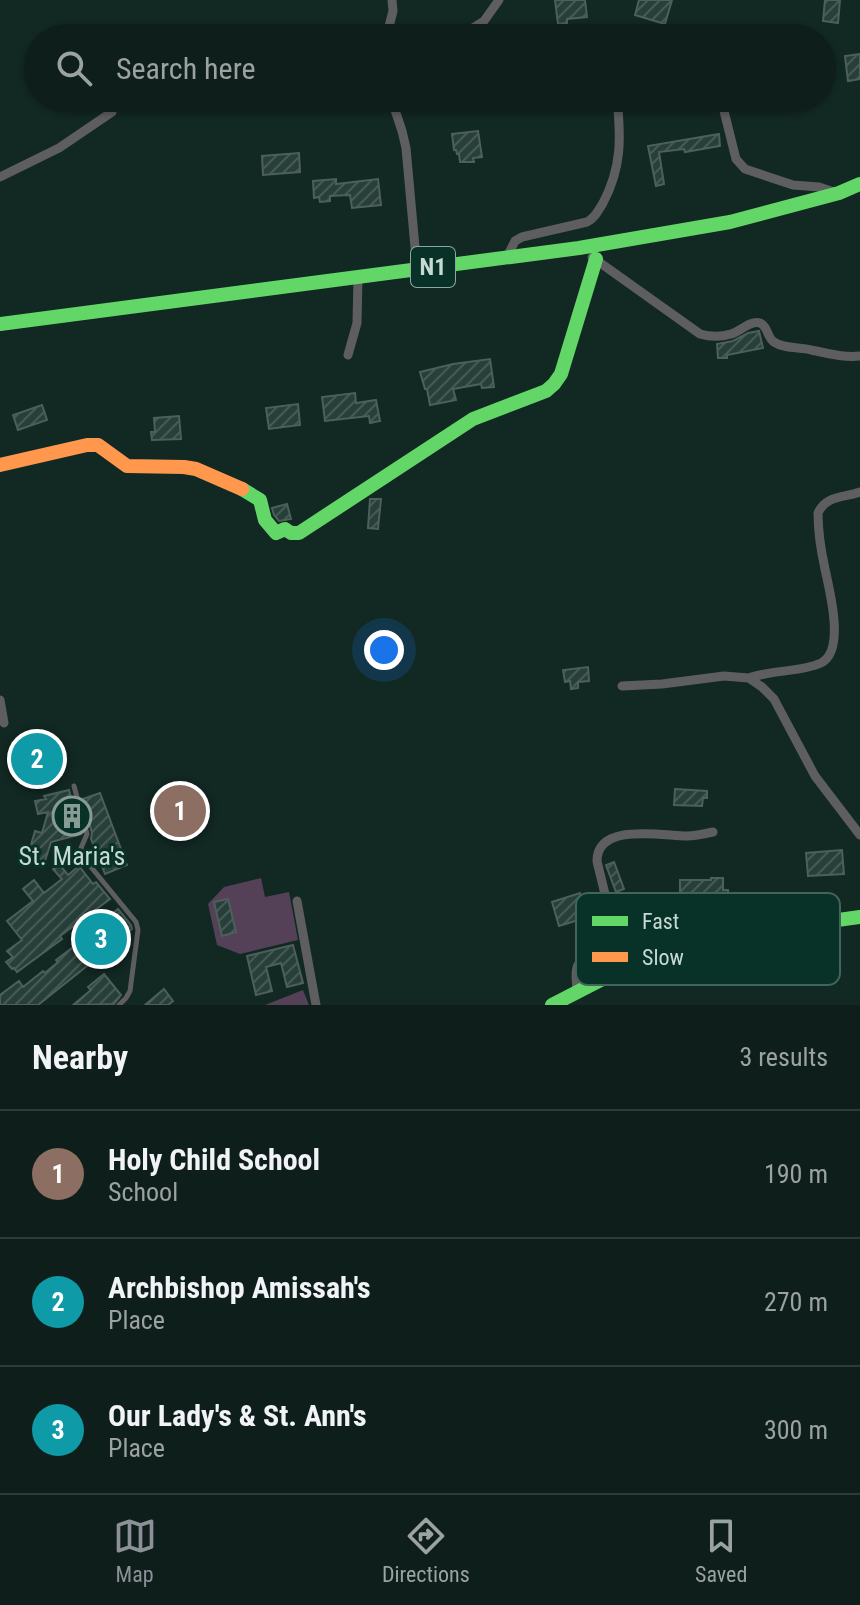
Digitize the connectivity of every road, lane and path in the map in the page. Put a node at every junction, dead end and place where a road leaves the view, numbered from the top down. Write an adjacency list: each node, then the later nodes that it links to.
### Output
1 (392, 0): 3 (street)
2 (499, 0): 4 (street)
3 (390, 24)
4 (479, 24)
5 (112, 112): 9 (street)
6 (396, 112): 15 (street)
7 (618, 112): 13 (street)
8 (724, 112): 11 (street)
9 (0, 177)
10 (860, 184): 11 (main road, N1)
11 (839, 193): 12 (main road, N1)
12 (579, 248): 13 (main road, N1); 14 (street)
13 (507, 257): 15 (main road, N1)
14 (596, 259): 19 (street); 20 (main road)
15 (417, 269): 16 (main road, N1)
16 (358, 277): 17 (main road, N1); 18 (street)
17 (0, 324)
18 (348, 355)
19 (860, 356)
20 (0, 465)
21 (860, 492): 22 (street)
22 (749, 678): 23 (street); 28 (street)
23 (622, 686)
24 (0, 700): 25 (street)
25 (4, 723)
26 (74, 786): 36 (lane)
27 (713, 832): 29 (street)
28 (860, 835)
29 (604, 893)
30 (297, 901): 37 (street)
31 (860, 917): 32 (main road)
32 (840, 920)
33 (577, 985): 35 (street)
34 (589, 985): 35 (main road)
35 (577, 991): 38 (main road)
36 (119, 1005)
37 (316, 1005)
38 (552, 1005)

